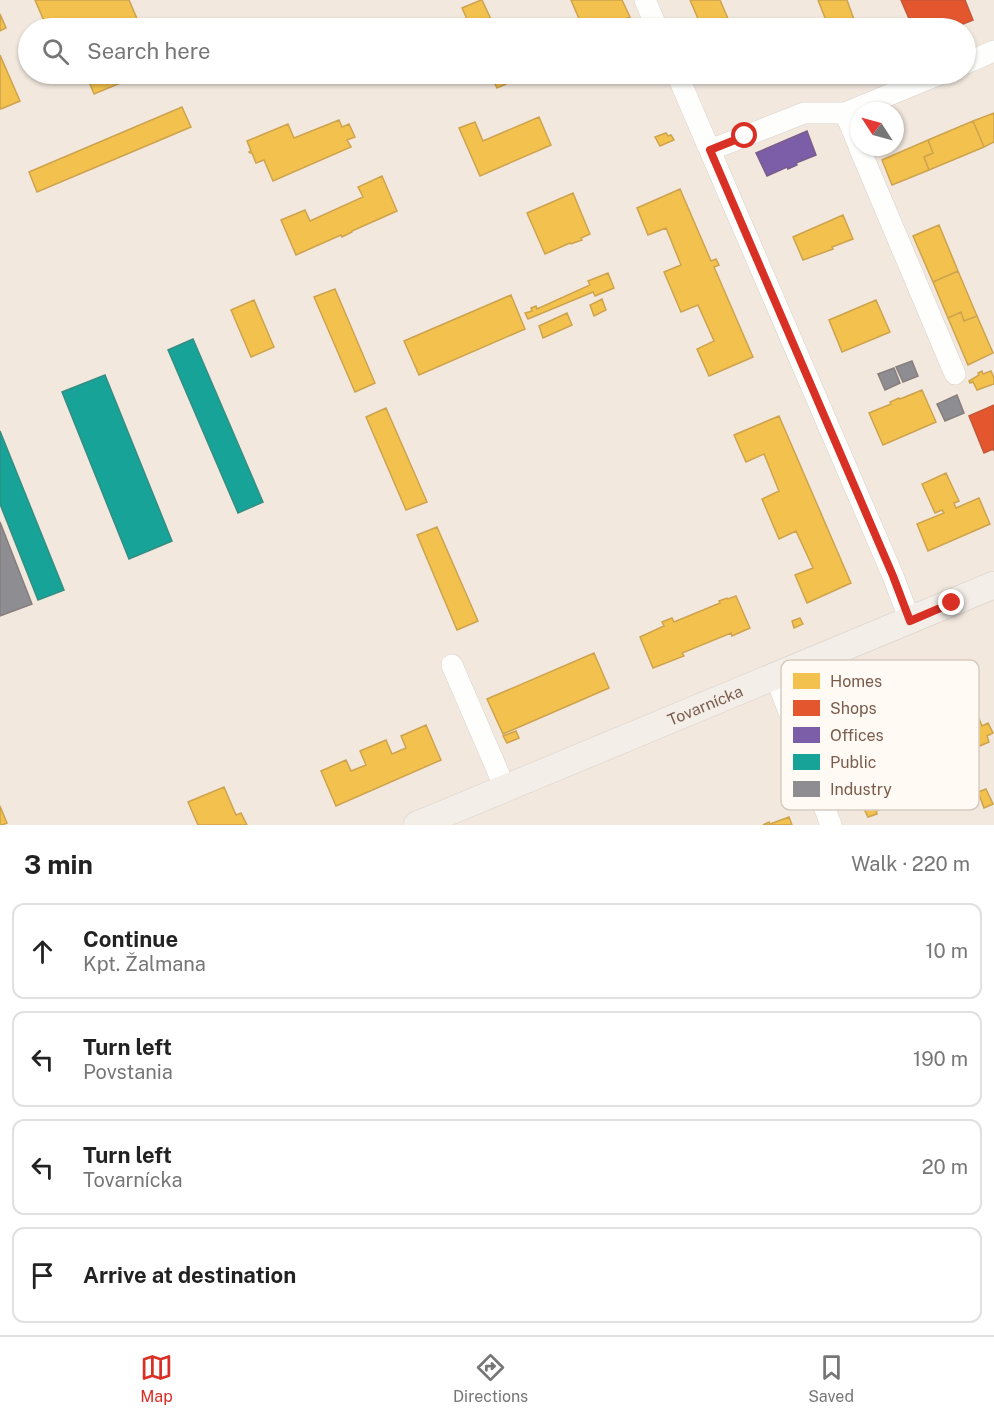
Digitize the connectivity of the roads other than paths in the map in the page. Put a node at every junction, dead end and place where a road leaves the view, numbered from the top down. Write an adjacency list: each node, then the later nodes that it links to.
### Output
1 (645, 0): 2 (street)
2 (653, 18)
3 (994, 51): 4 (street)
4 (976, 59)
5 (681, 84): 9 (street)
6 (916, 84): 7 (street)
7 (845, 113): 8 (street); 9 (street)
8 (850, 125)
9 (710, 150): 13 (street)
10 (863, 156): 11 (street)
11 (955, 374)
12 (994, 585): 13 (main road, Tovarnícka)
13 (910, 621): 14 (main road, Tovarnícka)
14 (817, 660)
15 (452, 665): 19 (street)
16 (781, 675): 17 (main road, Tovarnícka)
17 (776, 677): 18 (street); 19 (main road, Tovarnícka)
18 (781, 690)
19 (505, 788): 21 (main road, Tovarnícka)
20 (825, 810): 22 (street)
21 (417, 825)
22 (831, 825)

